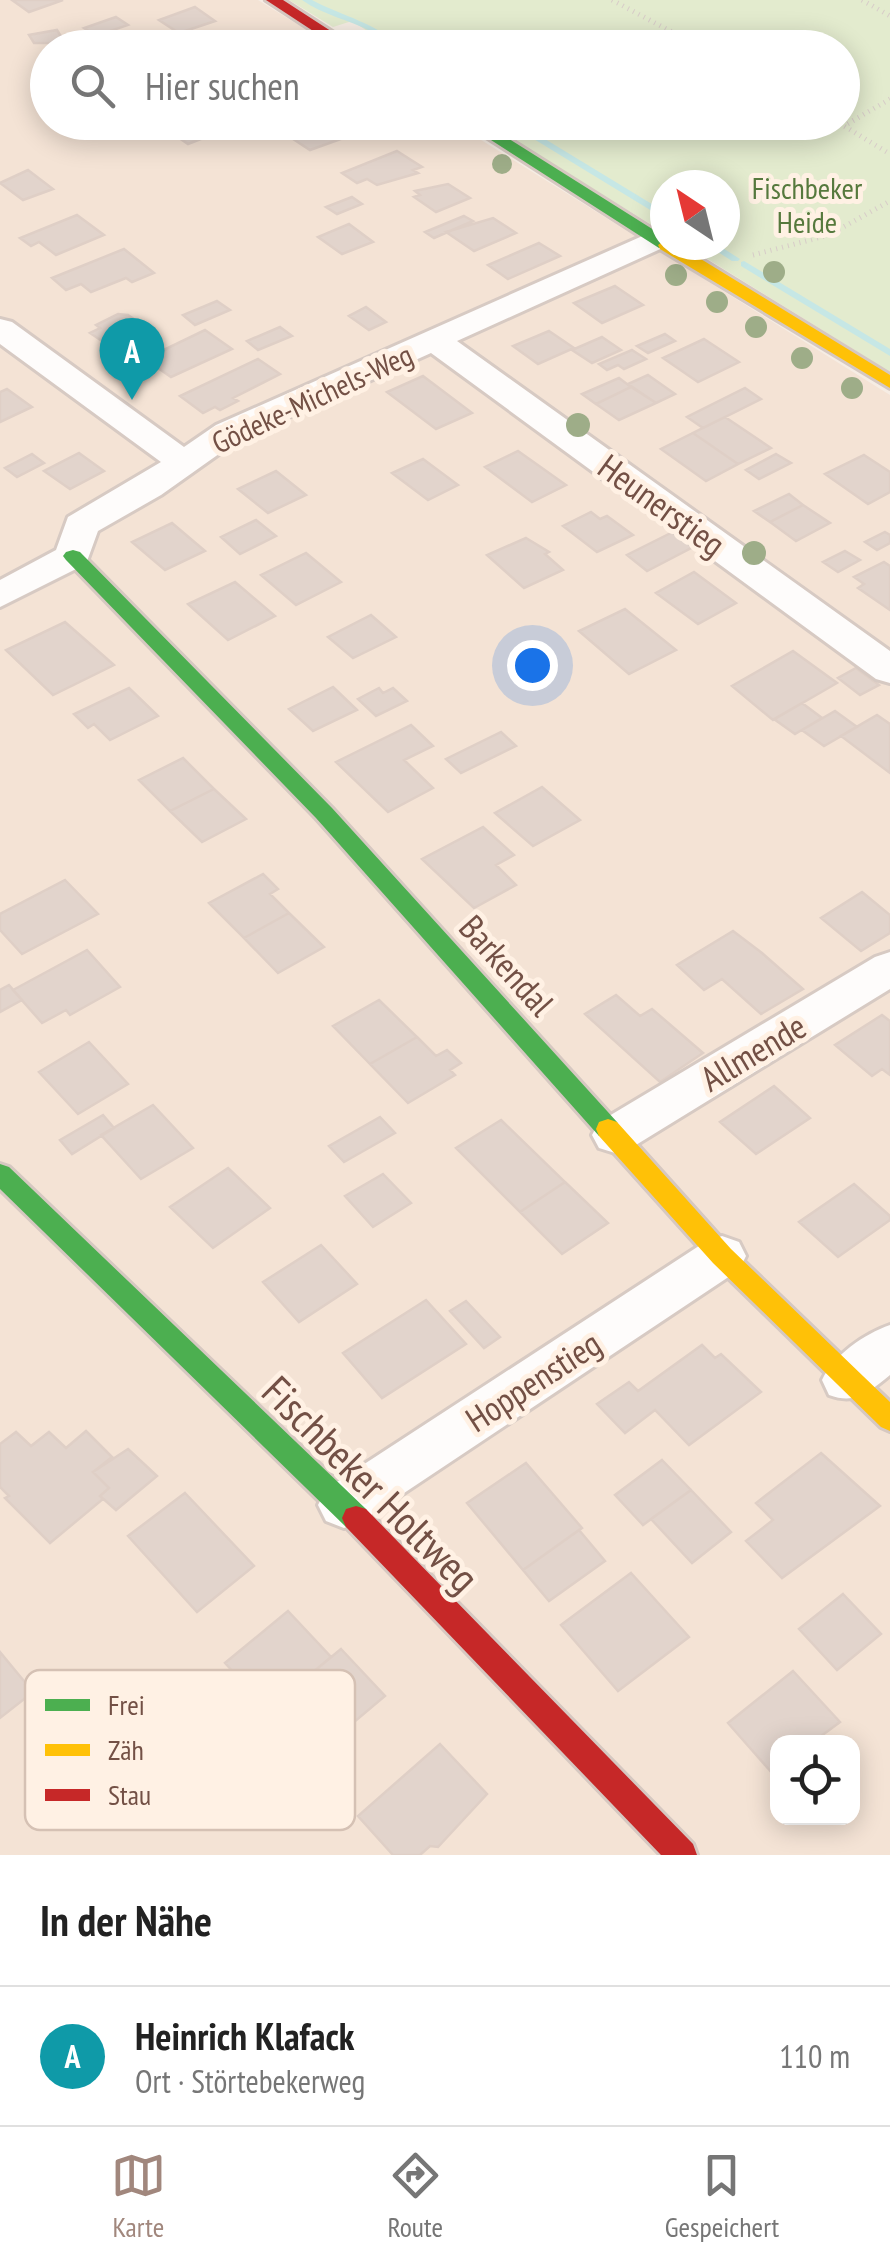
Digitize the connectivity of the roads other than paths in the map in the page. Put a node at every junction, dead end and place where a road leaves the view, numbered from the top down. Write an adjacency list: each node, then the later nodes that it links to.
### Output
1 (274, 0): 2 (street)
2 (322, 30)
3 (499, 140): 4 (street)
4 (650, 235)
5 (650, 248): 8 (street, Gödeke-Michels-Weg)
6 (690, 260): 9 (street)
7 (0, 329): 10 (street)
8 (434, 340): 10 (street, Gödeke-Michels-Weg); 13 (street, Heunerstieg)
9 (890, 383)
10 (183, 462): 11 (street, Gödeke-Michels-Weg)
11 (73, 556): 12 (street); 15 (street, Barkendal)
12 (0, 595)
13 (890, 670)
14 (890, 968): 15 (street, Allmende)
15 (614, 1135): 17 (street, Barkendal)
16 (0, 1174): 21 (street, Fischbeker Holtweg)
17 (722, 1256): 19 (street, Barkendal); 21 (street, Hoppenstieg)
18 (890, 1346): 19 (street)
19 (847, 1380): 20 (street, Barkendal)
20 (890, 1419)
21 (344, 1505): 22 (street, Fischbeker Holtweg)
22 (682, 1855)

